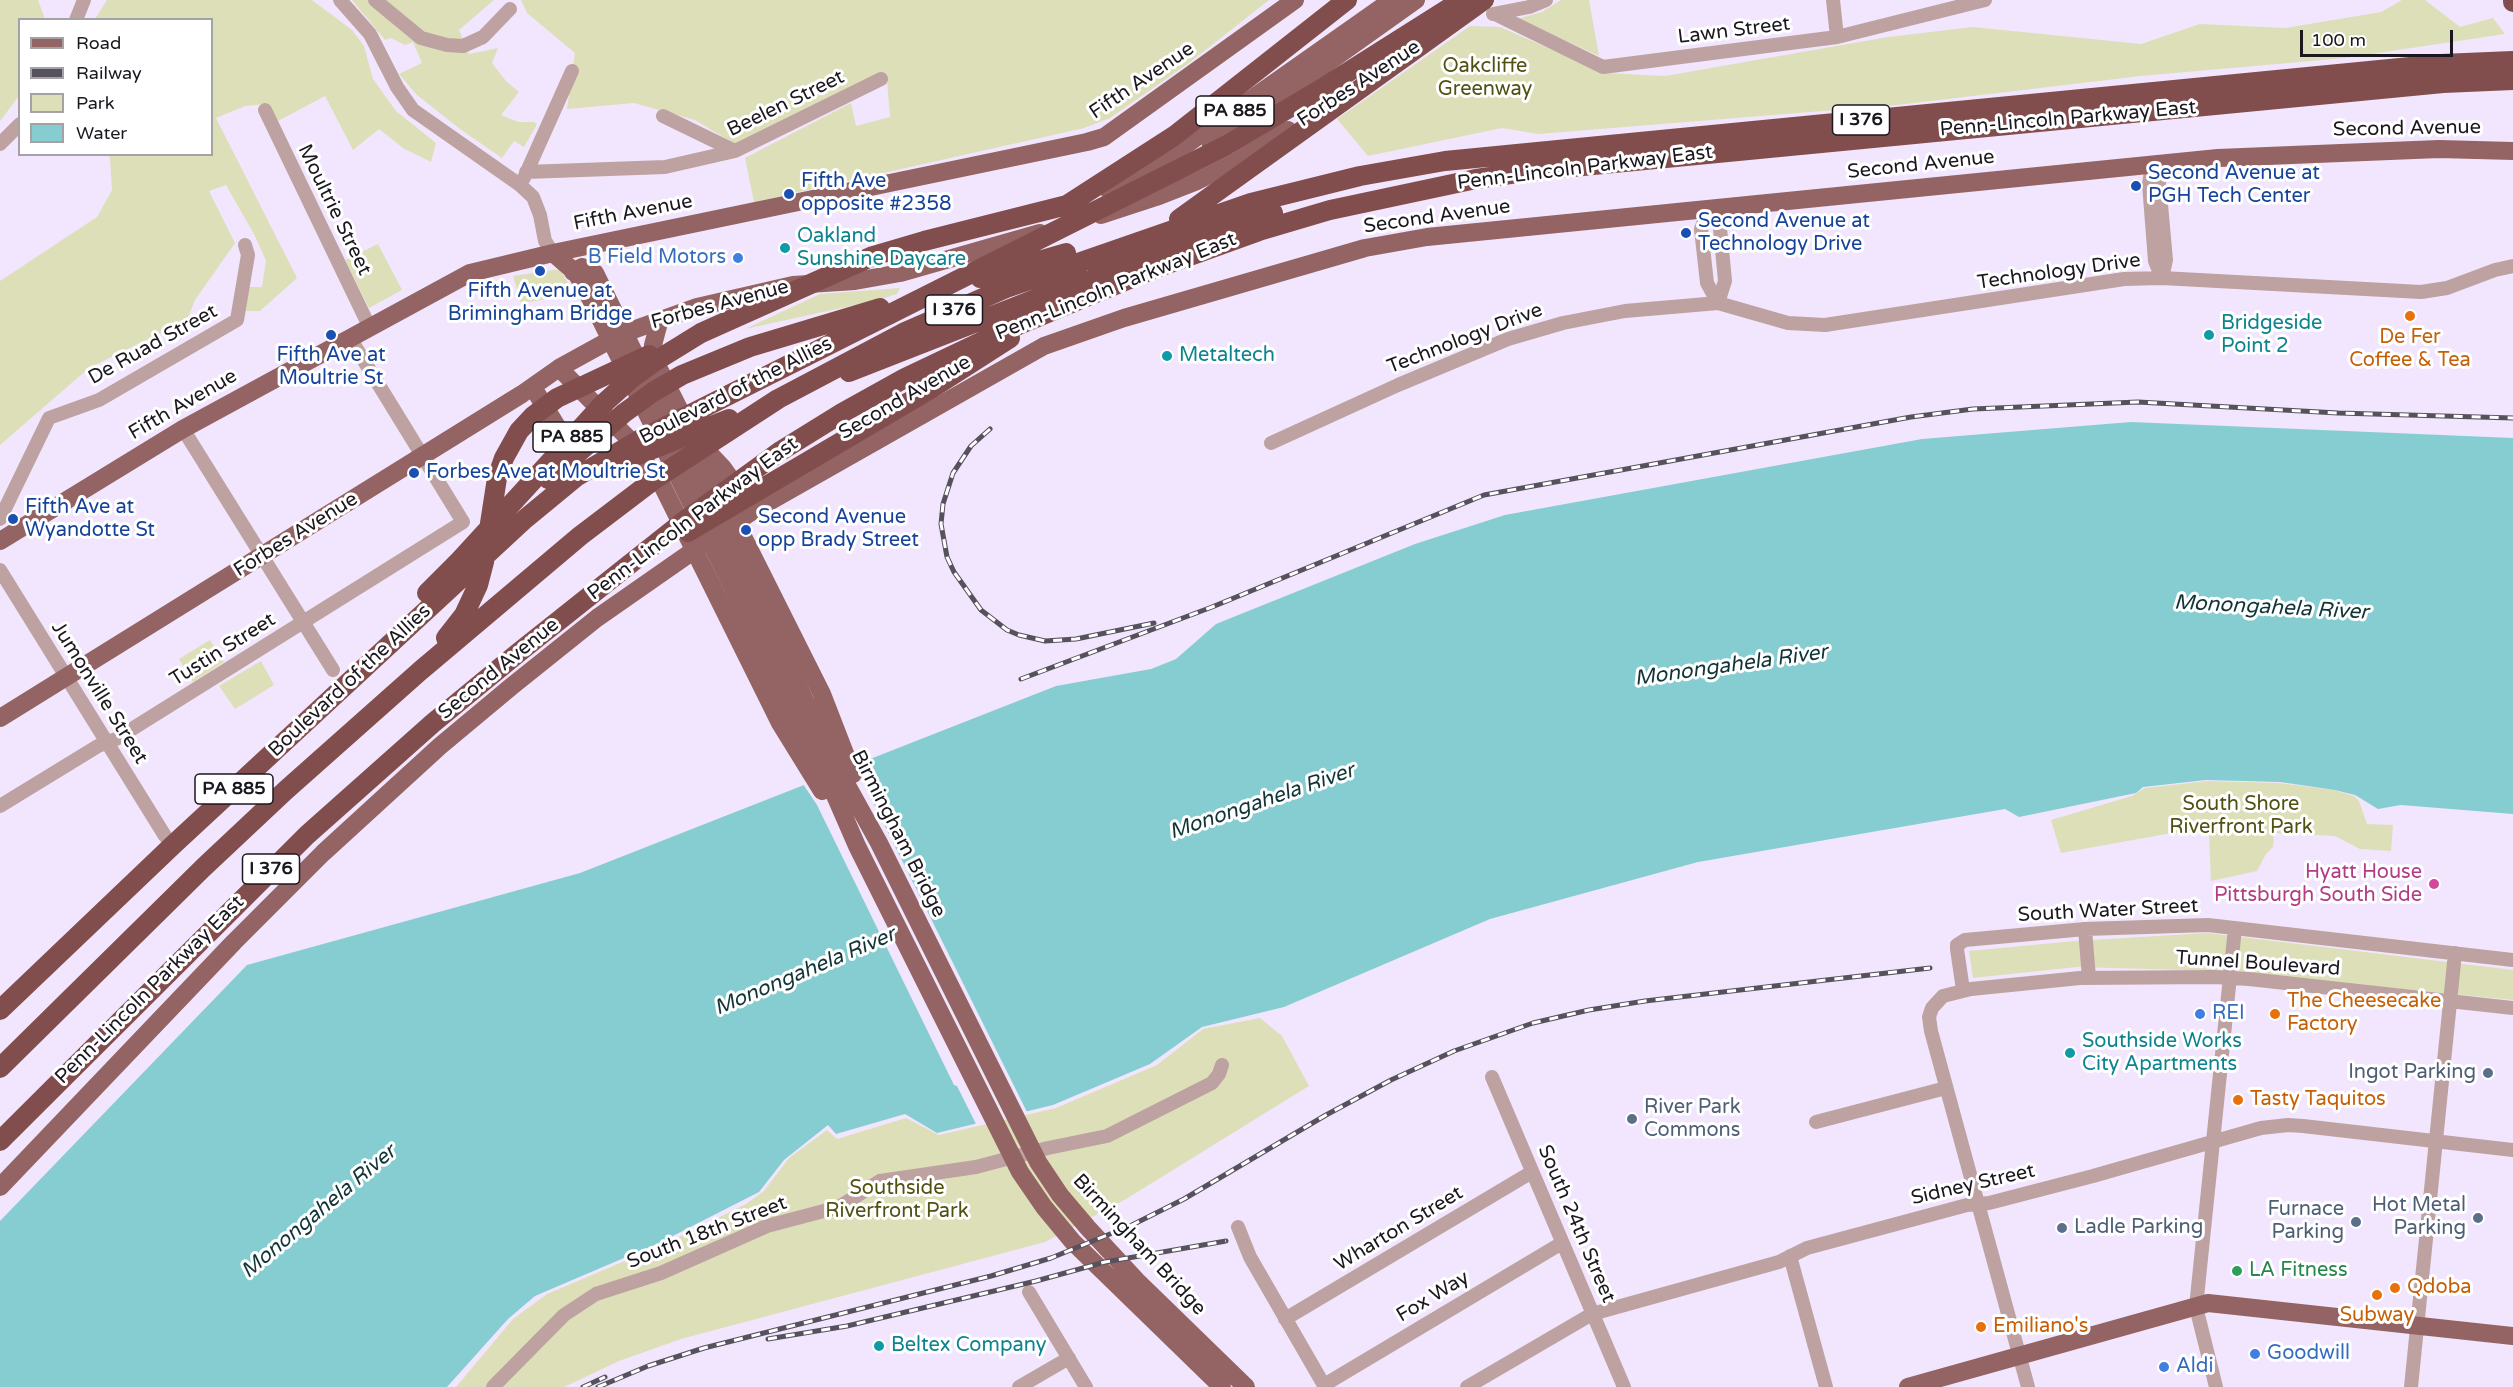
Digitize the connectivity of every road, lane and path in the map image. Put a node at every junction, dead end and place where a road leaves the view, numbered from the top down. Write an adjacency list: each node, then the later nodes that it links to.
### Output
1 (84, 0): 14 (street)
2 (340, 0): 29 (street)
3 (375, 0): 12 (street)
4 (1295, 0): 35 (main road, Fifth Avenue)
5 (1347, 0): 30 (highway)
6 (1392, 0): 30 (main road, Boulevard of the Allies / PA 885)
7 (1416, 0): 28 (main road, Boulevard of the Allies / PA 885)
8 (1462, 0): 28 (highway)
9 (1545, 0): 13 (street)
10 (1833, 0): 15 (street)
11 (1985, 0): 15 (street, Lawn Street)
12 (510, 9)
13 (1489, 9): 15 (street, Lawn Street); 18 (highway, Forbes Avenue)
14 (76, 18)
15 (1838, 37)
16 (2513, 61): 32 (highway, Penn-Lincoln Parkway East / I 376)
17 (572, 71): 29 (street)
18 (1378, 74): 40 (main road, Forbes Avenue); 49 (highway)
19 (881, 79): 25 (street, Beelen Street)
20 (2513, 80): 34 (highway, Penn-Lincoln Parkway East / I 376)
21 (265, 110): 41 (street, Moultrie Street)
22 (663, 116): 25 (street)
23 (18, 126): 24 (street)
24 (0, 144)
25 (735, 151): 29 (street, Beelen Street)
26 (2513, 151): 27 (main road, Second Avenue)
27 (2152, 164): 31 (main road, Second Avenue); 37 (street)
28 (1158, 178): 52 (highway, Boulevard of the Allies / PA 885)
29 (523, 179): 35 (street)
30 (1067, 205): 42 (highway, Boulevard of the Allies / PA 885)
31 (1708, 209): 39 (street); 50 (main road, Second Avenue)
32 (1215, 214): 55 (highway); 59 (highway, Penn-Lincoln Parkway East / I 376)
33 (245, 245): 51 (street, De Ruad Street)
34 (1189, 248): 49 (highway, Penn-Lincoln Parkway East / I 376); 52 (highway)
35 (553, 252): 38 (main road, Birmingham Bridge); 41 (main road, Fifth Avenue)
36 (2513, 266): 37 (street, Technology Drive)
37 (2162, 279): 39 (street, Technology Drive)
38 (598, 296): 65 (main road, Birmingham Bridge); 66 (main road, Birmingham Bridge)
39 (1718, 303): 47 (street, Technology Drive)
40 (660, 318): 44 (main road, Forbes Avenue); 65 (main road)
41 (369, 326): 43 (main road, Fifth Avenue)
42 (701, 333): 55 (highway, Boulevard of the Allies / PA 885); 59 (highway)
43 (350, 338): 46 (main road, Fifth Avenue); 48 (street)
44 (559, 368): 45 (main road, Forbes Avenue); 66 (main road)
45 (532, 388): 48 (main road, Forbes Avenue); 50 (main road)
46 (183, 429): 53 (main road, Fifth Avenue); 54 (street)
47 (1271, 443)
48 (422, 456): 54 (main road, Forbes Avenue); 57 (street, Tustin Street)
49 (719, 504): 83 (highway, Penn-Lincoln Parkway East / I 376)
50 (753, 511): 88 (main road, Second Avenue)
51 (0, 519)
52 (525, 519): 55 (highway, Boulevard of the Allies / PA 885)
53 (0, 541)
54 (262, 556): 57 (street); 60 (main road, Forbes Avenue)
55 (465, 565): 64 (highway, Boulevard of the Allies / PA 885); 77 (highway, Boulevard of the Allies / PA 885)
56 (0, 570): 60 (street, Jumonville Street)
57 (304, 623): 58 (street); 62 (street, Tustin Street)
58 (333, 670)
59 (420, 672): 79 (highway, Penn-Lincoln Parkway East / I 376)
60 (67, 677): 61 (main road, Forbes Avenue); 62 (street, Jumonville Street)
61 (0, 718)
62 (109, 743): 63 (street, Tustin Street); 64 (street, Jumonville Street)
63 (0, 806)
64 (165, 836): 74 (highway, Boulevard of the Allies / PA 885)
65 (879, 843): 101 (main road, Birmingham Bridge)
66 (857, 846): 106 (main road, Birmingham Bridge)
67 (2235, 928): 68 (street, South Water Street); 69 (street, South Water Street); 72 (street)
68 (2085, 929): 71 (street); 73 (street, South Water Street)
69 (2455, 953): 70 (street, South Water Street); 75 (street)
70 (2513, 960)
71 (2089, 978): 72 (street, Tunnel Boulevard); 73 (street, Tunnel Boulevard)
72 (2229, 978): 75 (street, Tunnel Boulevard); 85 (street)
73 (1963, 990): 81 (street, Tunnel Boulevard)
74 (0, 992)
75 (2450, 1001): 76 (street, Tunnel Boulevard); 84 (street)
76 (2513, 1008)
77 (0, 1010)
78 (1222, 1065): 103 (street, South 18th Street)
79 (0, 1068)
80 (1492, 1077): 87 (street, South 24th Street)
81 (1946, 1088): 82 (street); 89 (street, Tunnel Boulevard)
82 (1816, 1122)
83 (0, 1141)
84 (2435, 1141): 85 (street, Sidney Street); 86 (street, Sidney Street); 97 (street)
85 (2212, 1142): 89 (street, Sidney Street); 94 (street)
86 (2513, 1150)
87 (1532, 1172): 91 (street, South 24th Street); 96 (street, Wharton Street)
88 (0, 1187)
89 (1978, 1204): 92 (street, Sidney Street); 99 (street, Tunnel Boulevard)
90 (1238, 1227): 96 (street)
91 (1562, 1243): 95 (street, South 24th Street); 102 (street, Fox Way)
92 (1790, 1256): 95 (street, Sidney Street); 109 (street)
93 (1029, 1292): 100 (street)
94 (2196, 1307): 97 (main road); 99 (main road); 112 (street)
95 (1592, 1314): 107 (street, Sidney Street); 108 (street, South 24th Street)
96 (1285, 1319): 102 (street)
97 (2416, 1325): 98 (main road); 113 (street)
98 (2513, 1336)
99 (2020, 1356): 110 (main road); 111 (street, Tunnel Boulevard)
100 (1068, 1358): 104 (street); 105 (street)
101 (1245, 1386)
102 (1324, 1386)
103 (493, 1387)
104 (1019, 1387)
105 (1086, 1387)
106 (1222, 1387)
107 (1467, 1387)
108 (1624, 1387)
109 (1826, 1387)
110 (1908, 1387)
111 (2028, 1387)
112 (2216, 1387)
113 (2411, 1387)

